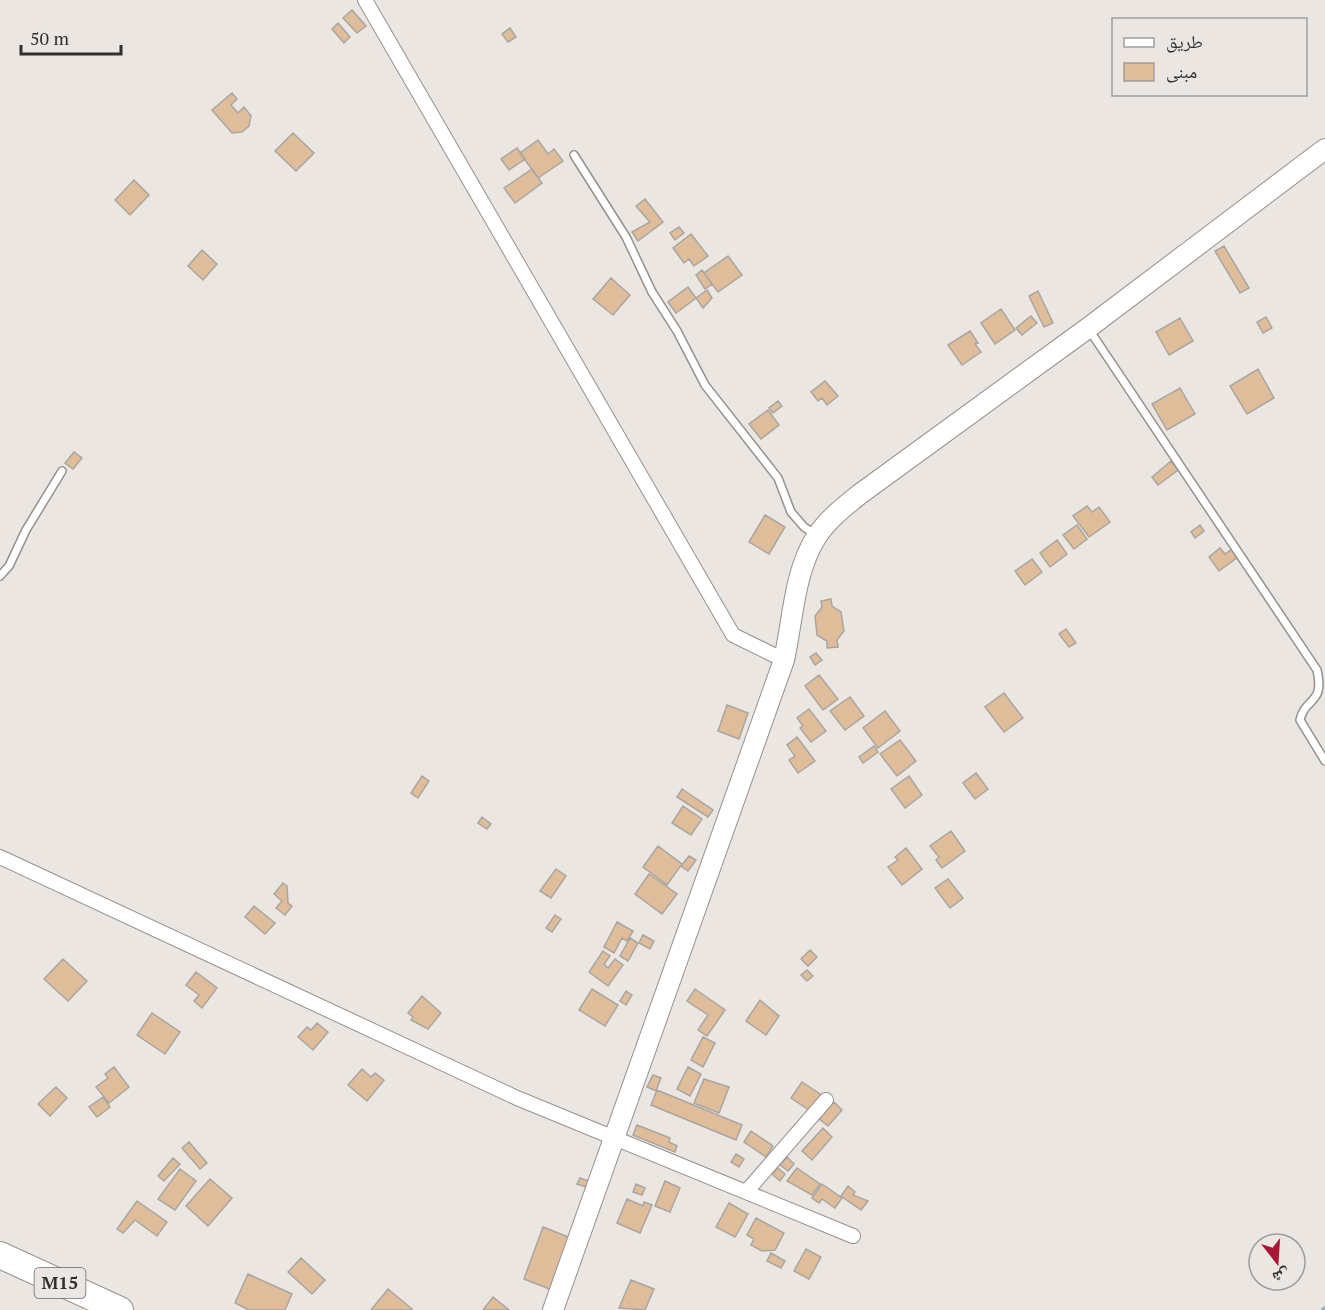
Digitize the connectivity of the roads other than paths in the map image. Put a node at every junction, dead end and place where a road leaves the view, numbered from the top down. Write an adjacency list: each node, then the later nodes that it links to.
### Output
1 (365, 0): 8 (street)
2 (1325, 149): 4 (street)
3 (574, 155): 6 (lane)
4 (1088, 328): 6 (street); 9 (lane)
5 (62, 471): 7 (lane)
6 (817, 536): 8 (street)
7 (0, 576)
8 (784, 660): 12 (street)
9 (1325, 761)
10 (0, 857): 12 (street)
11 (826, 1100): 13 (street)
12 (613, 1136): 13 (street); 17 (street)
13 (746, 1192): 14 (street)
14 (853, 1236)
15 (0, 1256): 16 (highway, M15)
16 (120, 1310)
17 (553, 1310)

